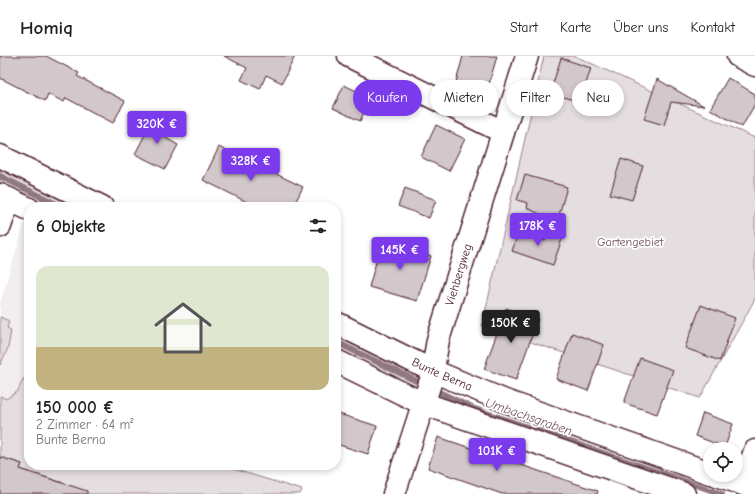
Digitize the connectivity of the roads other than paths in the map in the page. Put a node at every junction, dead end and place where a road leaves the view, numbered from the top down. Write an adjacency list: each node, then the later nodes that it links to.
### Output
1 (349, 56): 5 (street)
2 (527, 56): 5 (street, Viehbergweg)
3 (738, 56): 4 (street)
4 (755, 65)
5 (503, 132): 13 (street, Viehbergweg)
6 (0, 156): 8 (street)
7 (4, 197): 9 (street); 10 (street)
8 (92, 202)
9 (24, 207)
10 (0, 226)
11 (341, 326): 13 (street, Bunte Berna)
12 (341, 362): 13 (street, Bunte Berna)
13 (428, 387): 15 (street, Bunte Berna); 18 (street, Viehbergweg); 19 (street, Bunte Berna)
14 (755, 451): 17 (street)
15 (703, 471)
16 (737, 482): 17 (street)
17 (749, 486)
18 (394, 494)
19 (684, 494)

